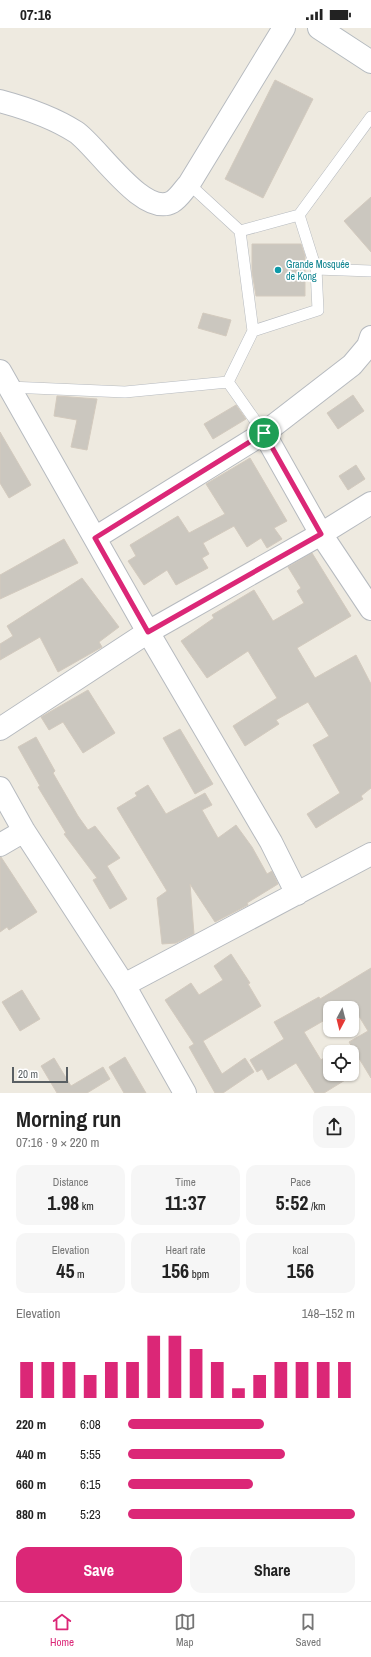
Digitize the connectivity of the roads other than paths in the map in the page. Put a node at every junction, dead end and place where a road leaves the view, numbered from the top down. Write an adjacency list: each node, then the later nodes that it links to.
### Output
1 (284, 28): 6 (street)
2 (319, 28): 3 (street)
3 (371, 62)
4 (0, 101): 6 (street)
5 (371, 117): 7 (lane)
6 (189, 184): 8 (lane)
7 (299, 215): 8 (lane); 9 (lane)
8 (240, 231): 11 (lane)
9 (316, 269): 10 (lane); 11 (lane)
10 (371, 271)
11 (253, 331): 14 (lane)
12 (371, 337): 15 (street)
13 (4, 379): 14 (lane); 18 (street)
14 (228, 382): 15 (lane)
15 (264, 433): 17 (street); 18 (street)
16 (371, 503): 17 (street)
17 (321, 534): 19 (street); 20 (street)
18 (95, 538): 20 (street)
19 (371, 609)
20 (148, 632): 21 (street); 26 (street)
21 (0, 729)
22 (0, 788): 23 (street)
23 (24, 831): 24 (street); 27 (street)
24 (0, 845)
25 (371, 854): 26 (street)
26 (297, 894): 27 (street)
27 (124, 985): 28 (street)
28 (186, 1093)

